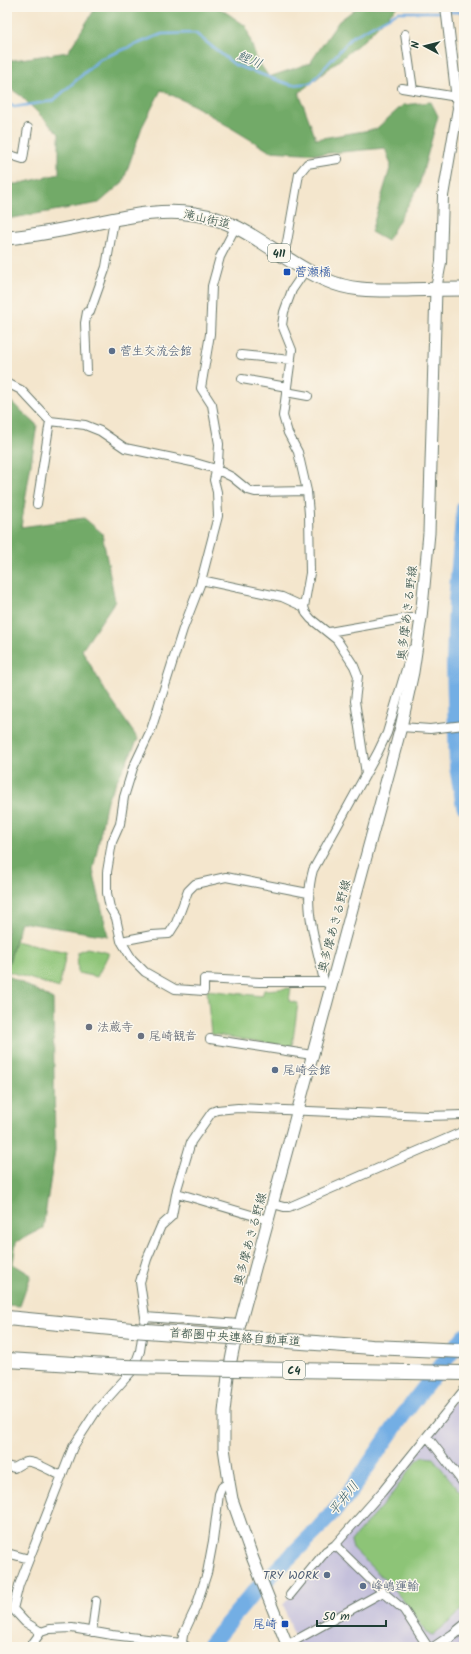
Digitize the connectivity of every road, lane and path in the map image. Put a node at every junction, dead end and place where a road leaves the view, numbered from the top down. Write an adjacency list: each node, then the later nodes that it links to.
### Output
1 (446, 7): 5 (street)
2 (405, 34): 4 (street)
3 (402, 88): 4 (street)
4 (413, 90): 5 (street)
5 (457, 97): 14 (street)
6 (28, 128): 7 (street)
7 (7, 154)
8 (338, 159): 12 (street)
9 (114, 220): 10 (highway, 滝山街道 / 411); 11 (highway, 滝山街道 / 411); 18 (street)
10 (236, 226): 12 (highway, 滝山街道 / 411); 24 (street)
11 (7, 238)
12 (283, 255): 13 (highway, 滝山街道 / 411)
13 (305, 271): 14 (highway, 滝山街道 / 411); 17 (street)
14 (441, 289): 15 (highway, 滝山街道 / 411); 29 (main road, 奥多摩あきる野線)
15 (464, 289)
16 (241, 355): 17 (street)
17 (291, 360): 21 (street)
18 (87, 371)
19 (242, 380): 21 (street)
20 (7, 383): 23 (street)
21 (286, 389): 22 (street); 25 (street)
22 (308, 396)
23 (50, 421): 24 (street); 26 (street)
24 (216, 469): 25 (street); 27 (street)
25 (307, 491): 28 (street)
26 (37, 504)
27 (201, 580): 28 (street); 35 (street)
28 (304, 606): 30 (street)
29 (421, 618): 30 (street); 32 (main road, 奥多摩あきる野線); 33 (street)
30 (329, 632): 33 (street)
31 (464, 724): 32 (street)
32 (401, 727): 36 (main road, 奥多摩あきる野線)
33 (366, 774): 34 (street)
34 (308, 893): 35 (street); 36 (street)
35 (120, 941): 36 (street)
36 (328, 983): 38 (main road, 奥多摩あきる野線)
37 (210, 1039): 38 (street)
38 (312, 1055): 39 (main road, 奥多摩あきる野線)
39 (298, 1111): 40 (street); 42 (street); 43 (main road, 奥多摩あきる野線)
40 (464, 1115)
41 (464, 1131): 43 (street)
42 (177, 1193): 44 (street); 45 (street)
43 (273, 1204): 44 (main road, 奥多摩あきる野線)
44 (268, 1220): 47 (main road, 奥多摩あきる野線)
45 (145, 1317): 47 (street); 54 (street)
46 (7, 1318): 48 (highway, 首都圏中央連絡自動車道, bridge)
47 (240, 1324): 55 (main road, 奥多摩あきる野線)
48 (464, 1351)
49 (7, 1360): 50 (highway, C4, bridge)
50 (464, 1373)
51 (464, 1390): 52 (street)
52 (427, 1436): 56 (street); 57 (street)
53 (7, 1466): 54 (street)
54 (62, 1476): 59 (street)
55 (229, 1482): 66 (street); 67 (main road, 奥多摩あきる野線)
56 (464, 1484)
57 (335, 1545): 60 (street); 61 (street)
58 (7, 1553): 59 (street)
59 (29, 1559): 64 (street)
60 (383, 1592): 67 (street); 69 (street)
61 (290, 1595)
62 (96, 1601): 65 (street)
63 (464, 1626): 70 (street)
64 (41, 1632): 65 (street); 68 (street)
65 (92, 1632): 66 (street)
66 (184, 1645)
67 (287, 1646)
68 (30, 1647)
69 (428, 1647)
70 (435, 1647)

